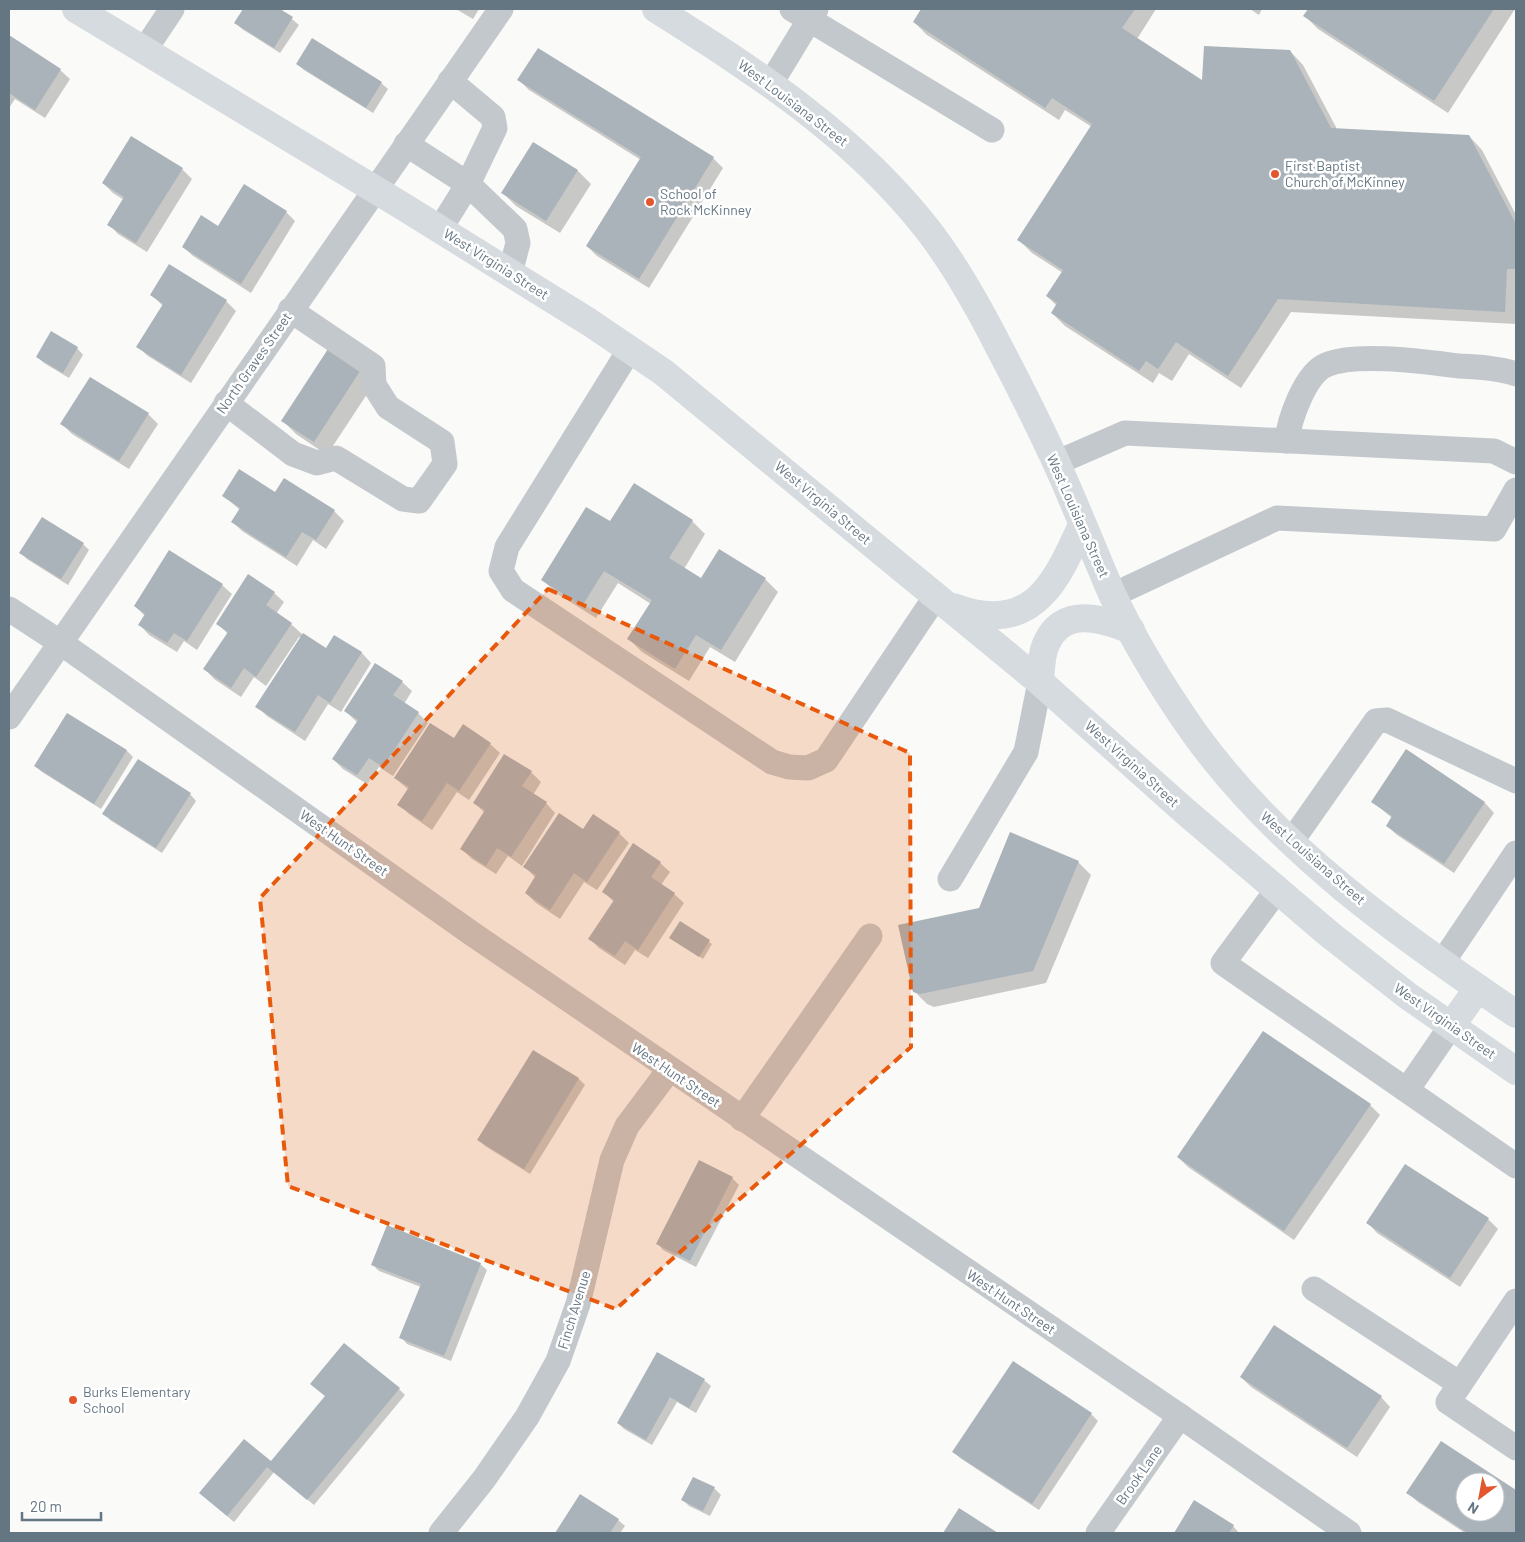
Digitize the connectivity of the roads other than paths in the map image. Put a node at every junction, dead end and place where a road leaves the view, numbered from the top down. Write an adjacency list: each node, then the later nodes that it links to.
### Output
1 (76, 9): 6 (main road, West Virginia Street)
2 (172, 9): 6 (street)
3 (500, 9): 7 (street, North Graves Street)
4 (656, 9): 8 (main road, West Louisiana Street)
5 (806, 12): 8 (street); 9 (street)
6 (144, 51): 12 (main road, West Virginia Street)
7 (450, 81): 10 (street, North Graves Street); 11 (street)
8 (771, 83): 20 (main road, West Louisiana Street)
9 (992, 130)
10 (406, 144): 11 (street); 12 (street, North Graves Street)
11 (468, 184): 13 (street); 14 (street)
12 (374, 189): 13 (main road, West Virginia Street); 15 (street, North Graves Street)
13 (440, 230): 14 (main road, West Virginia Street)
14 (510, 273): 16 (main road, West Virginia Street)
15 (290, 310): 18 (street, North Graves Street); 18 (street)
16 (630, 349): 25 (main road, West Virginia Street); 25 (street)
17 (1516, 374): 19 (street)
18 (226, 403): 28 (street, North Graves Street)
19 (1287, 441): 20 (street); 21 (street)
20 (1056, 462): 23 (main road, West Louisiana Street)
21 (1516, 462)
22 (1516, 490): 24 (street)
23 (1082, 525): 24 (main road, West Louisiana Street); 25 (main road)
24 (1113, 595): 27 (main road, West Louisiana Street)
25 (941, 600): 29 (main road, West Virginia Street)
26 (9, 609): 28 (street, West Hunt Street)
27 (1131, 630): 29 (main road); 32 (main road, West Louisiana Street)
28 (61, 643): 30 (street, North Graves Street); 41 (street, West Hunt Street)
29 (1040, 682): 34 (street); 35 (main road, West Virginia Street)
30 (9, 717)
31 (1516, 781): 32 (street)
32 (1291, 842): 37 (main road, West Louisiana Street)
33 (1516, 854): 37 (street)
34 (950, 879)
35 (1277, 890): 40 (main road, West Virginia Street); 43 (street)
36 (870, 936): 44 (street)
37 (1442, 963): 38 (main road, West Louisiana Street)
38 (1478, 988): 39 (main road, West Louisiana Street); 40 (main road)
39 (1516, 1014)
40 (1451, 1026): 42 (main road, West Virginia Street); 43 (street)
41 (669, 1070): 44 (street, West Hunt Street); 51 (street, Finch Avenue)
42 (1516, 1070)
43 (1407, 1090): 45 (street)
44 (742, 1119): 49 (street, West Hunt Street)
45 (1516, 1166)
46 (1314, 1289): 48 (street)
47 (1516, 1301): 48 (street)
48 (1460, 1384): 50 (street)
49 (1180, 1416): 52 (street, Brook Lane); 53 (street, West Hunt Street)
50 (1516, 1448)
51 (441, 1533)
52 (1098, 1533)
53 (1349, 1533)

